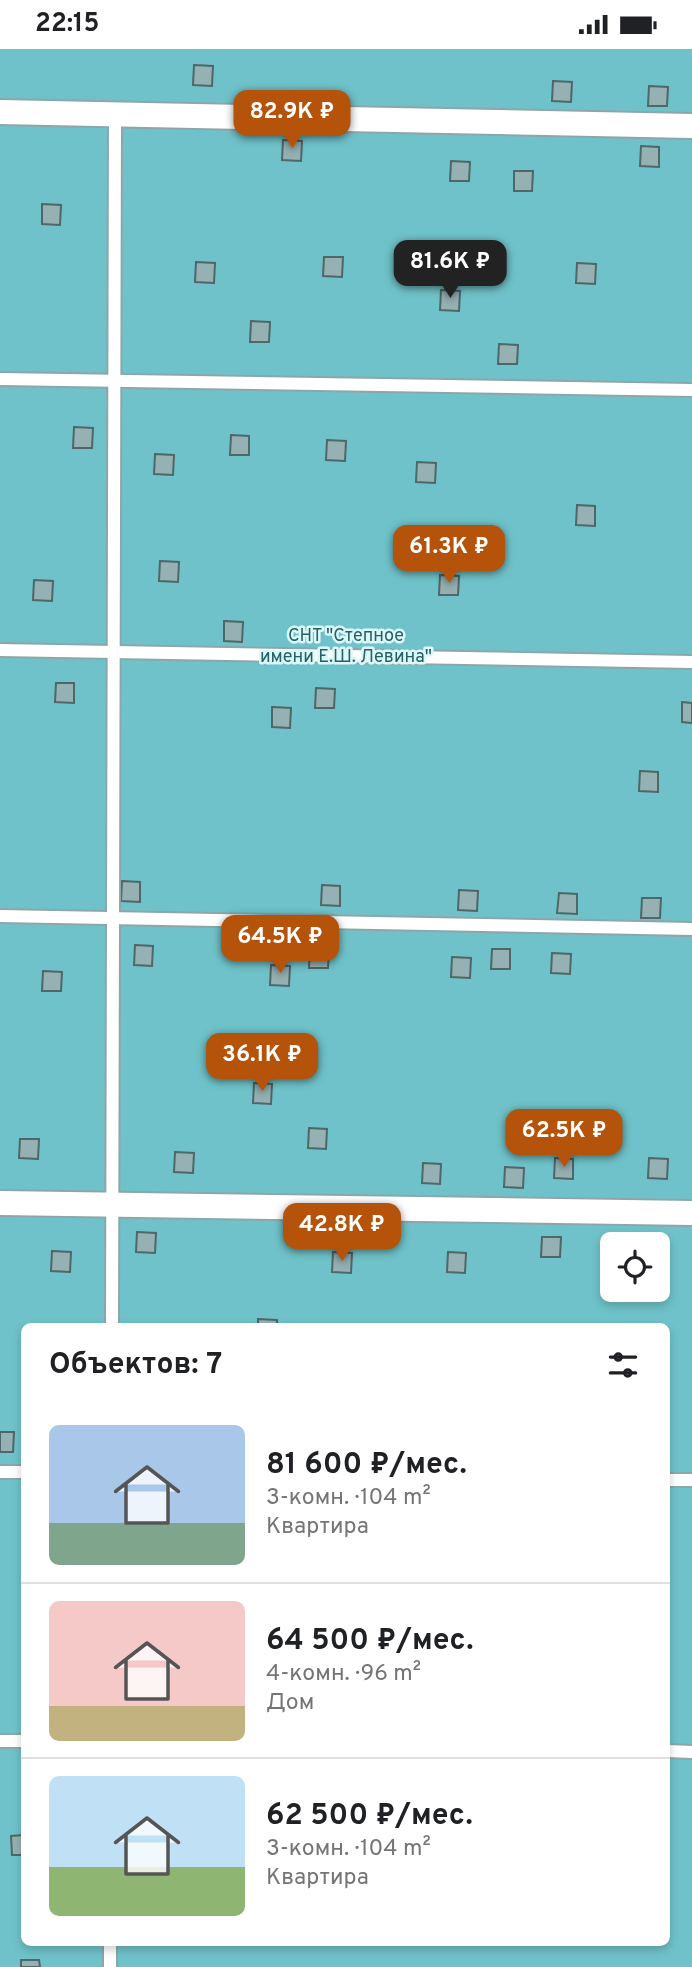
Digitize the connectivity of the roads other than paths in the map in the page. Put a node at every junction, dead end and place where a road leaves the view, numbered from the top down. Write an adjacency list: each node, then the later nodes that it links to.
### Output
1 (0, 112): 2 (street)
2 (115, 114): 3 (street); 5 (lane)
3 (692, 126)
4 (0, 379): 5 (lane)
5 (114, 381): 6 (lane); 8 (lane)
6 (692, 390)
7 (0, 650): 8 (lane)
8 (113, 652): 9 (lane); 11 (lane)
9 (692, 662)
10 (0, 916): 11 (lane)
11 (113, 918): 12 (lane); 14 (lane)
12 (692, 929)
13 (0, 1203): 14 (street)
14 (112, 1205): 15 (street); 16 (lane)
15 (692, 1213)
16 (112, 1323)
17 (0, 1472): 18 (lane)
18 (21, 1472)
19 (670, 1480): 20 (lane)
20 (692, 1480)
21 (0, 1741): 22 (lane)
22 (21, 1741)
23 (670, 1752): 24 (lane)
24 (692, 1752)
25 (110, 1946): 26 (lane)
26 (110, 1967)

